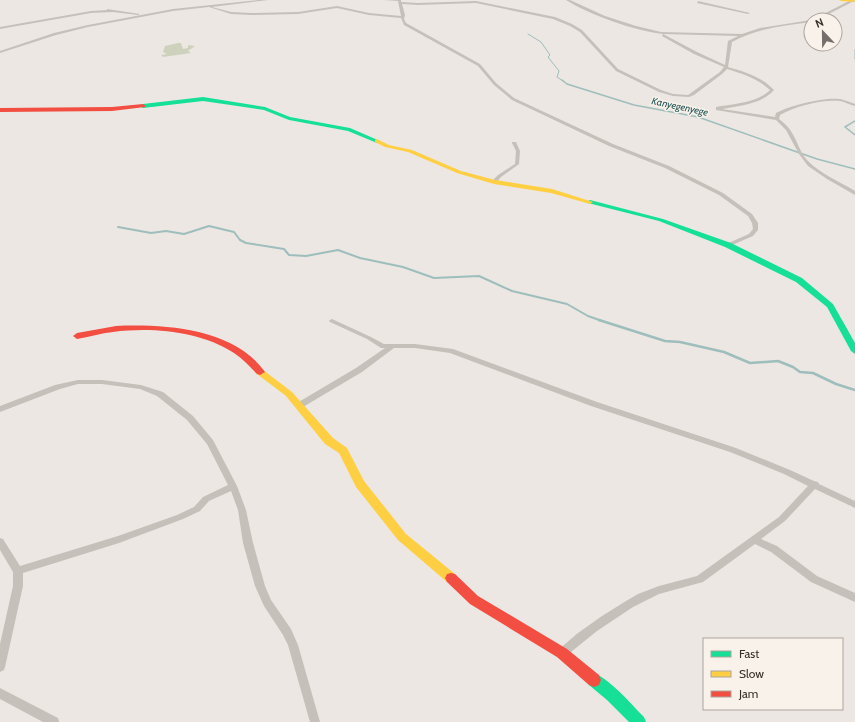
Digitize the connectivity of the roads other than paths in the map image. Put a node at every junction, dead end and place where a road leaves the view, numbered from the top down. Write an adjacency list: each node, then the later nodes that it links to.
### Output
1 (266, 0): 8 (street)
2 (386, 0): 6 (street)
3 (568, 0): 15 (street)
4 (706, 0): 10 (street)
5 (841, 0): 7 (main road)
6 (399, 1): 12 (street); 18 (street)
7 (854, 1): 9 (street)
8 (206, 6): 11 (street); 12 (street)
9 (831, 12)
10 (748, 13)
11 (146, 15): 14 (street); 17 (street)
12 (402, 17): 25 (street)
13 (803, 22): 16 (street)
14 (0, 28)
15 (661, 33): 16 (street); 18 (street)
16 (742, 35): 18 (street)
17 (0, 52)
18 (726, 67): 21 (street)
19 (855, 104): 21 (street)
20 (0, 110): 23 (main road)
21 (777, 119): 24 (street)
22 (514, 143): 23 (street)
23 (494, 182): 25 (main road)
24 (855, 193)
25 (728, 245): 29 (main road)
26 (332, 321): 28 (street)
27 (77, 336): 30 (main road)
28 (392, 346): 30 (street); 32 (street)
29 (855, 351)
30 (300, 405): 39 (main road)
31 (0, 409): 33 (street)
32 (815, 484): 34 (street); 35 (street)
33 (233, 486): 37 (street); 43 (street)
34 (855, 505)
35 (755, 540): 38 (street); 39 (street)
36 (0, 542): 37 (street)
37 (18, 571): 40 (street)
38 (855, 598)
39 (562, 653): 44 (main road)
40 (0, 667)
41 (0, 693): 42 (street)
42 (54, 722)
43 (315, 722)
44 (639, 722)

